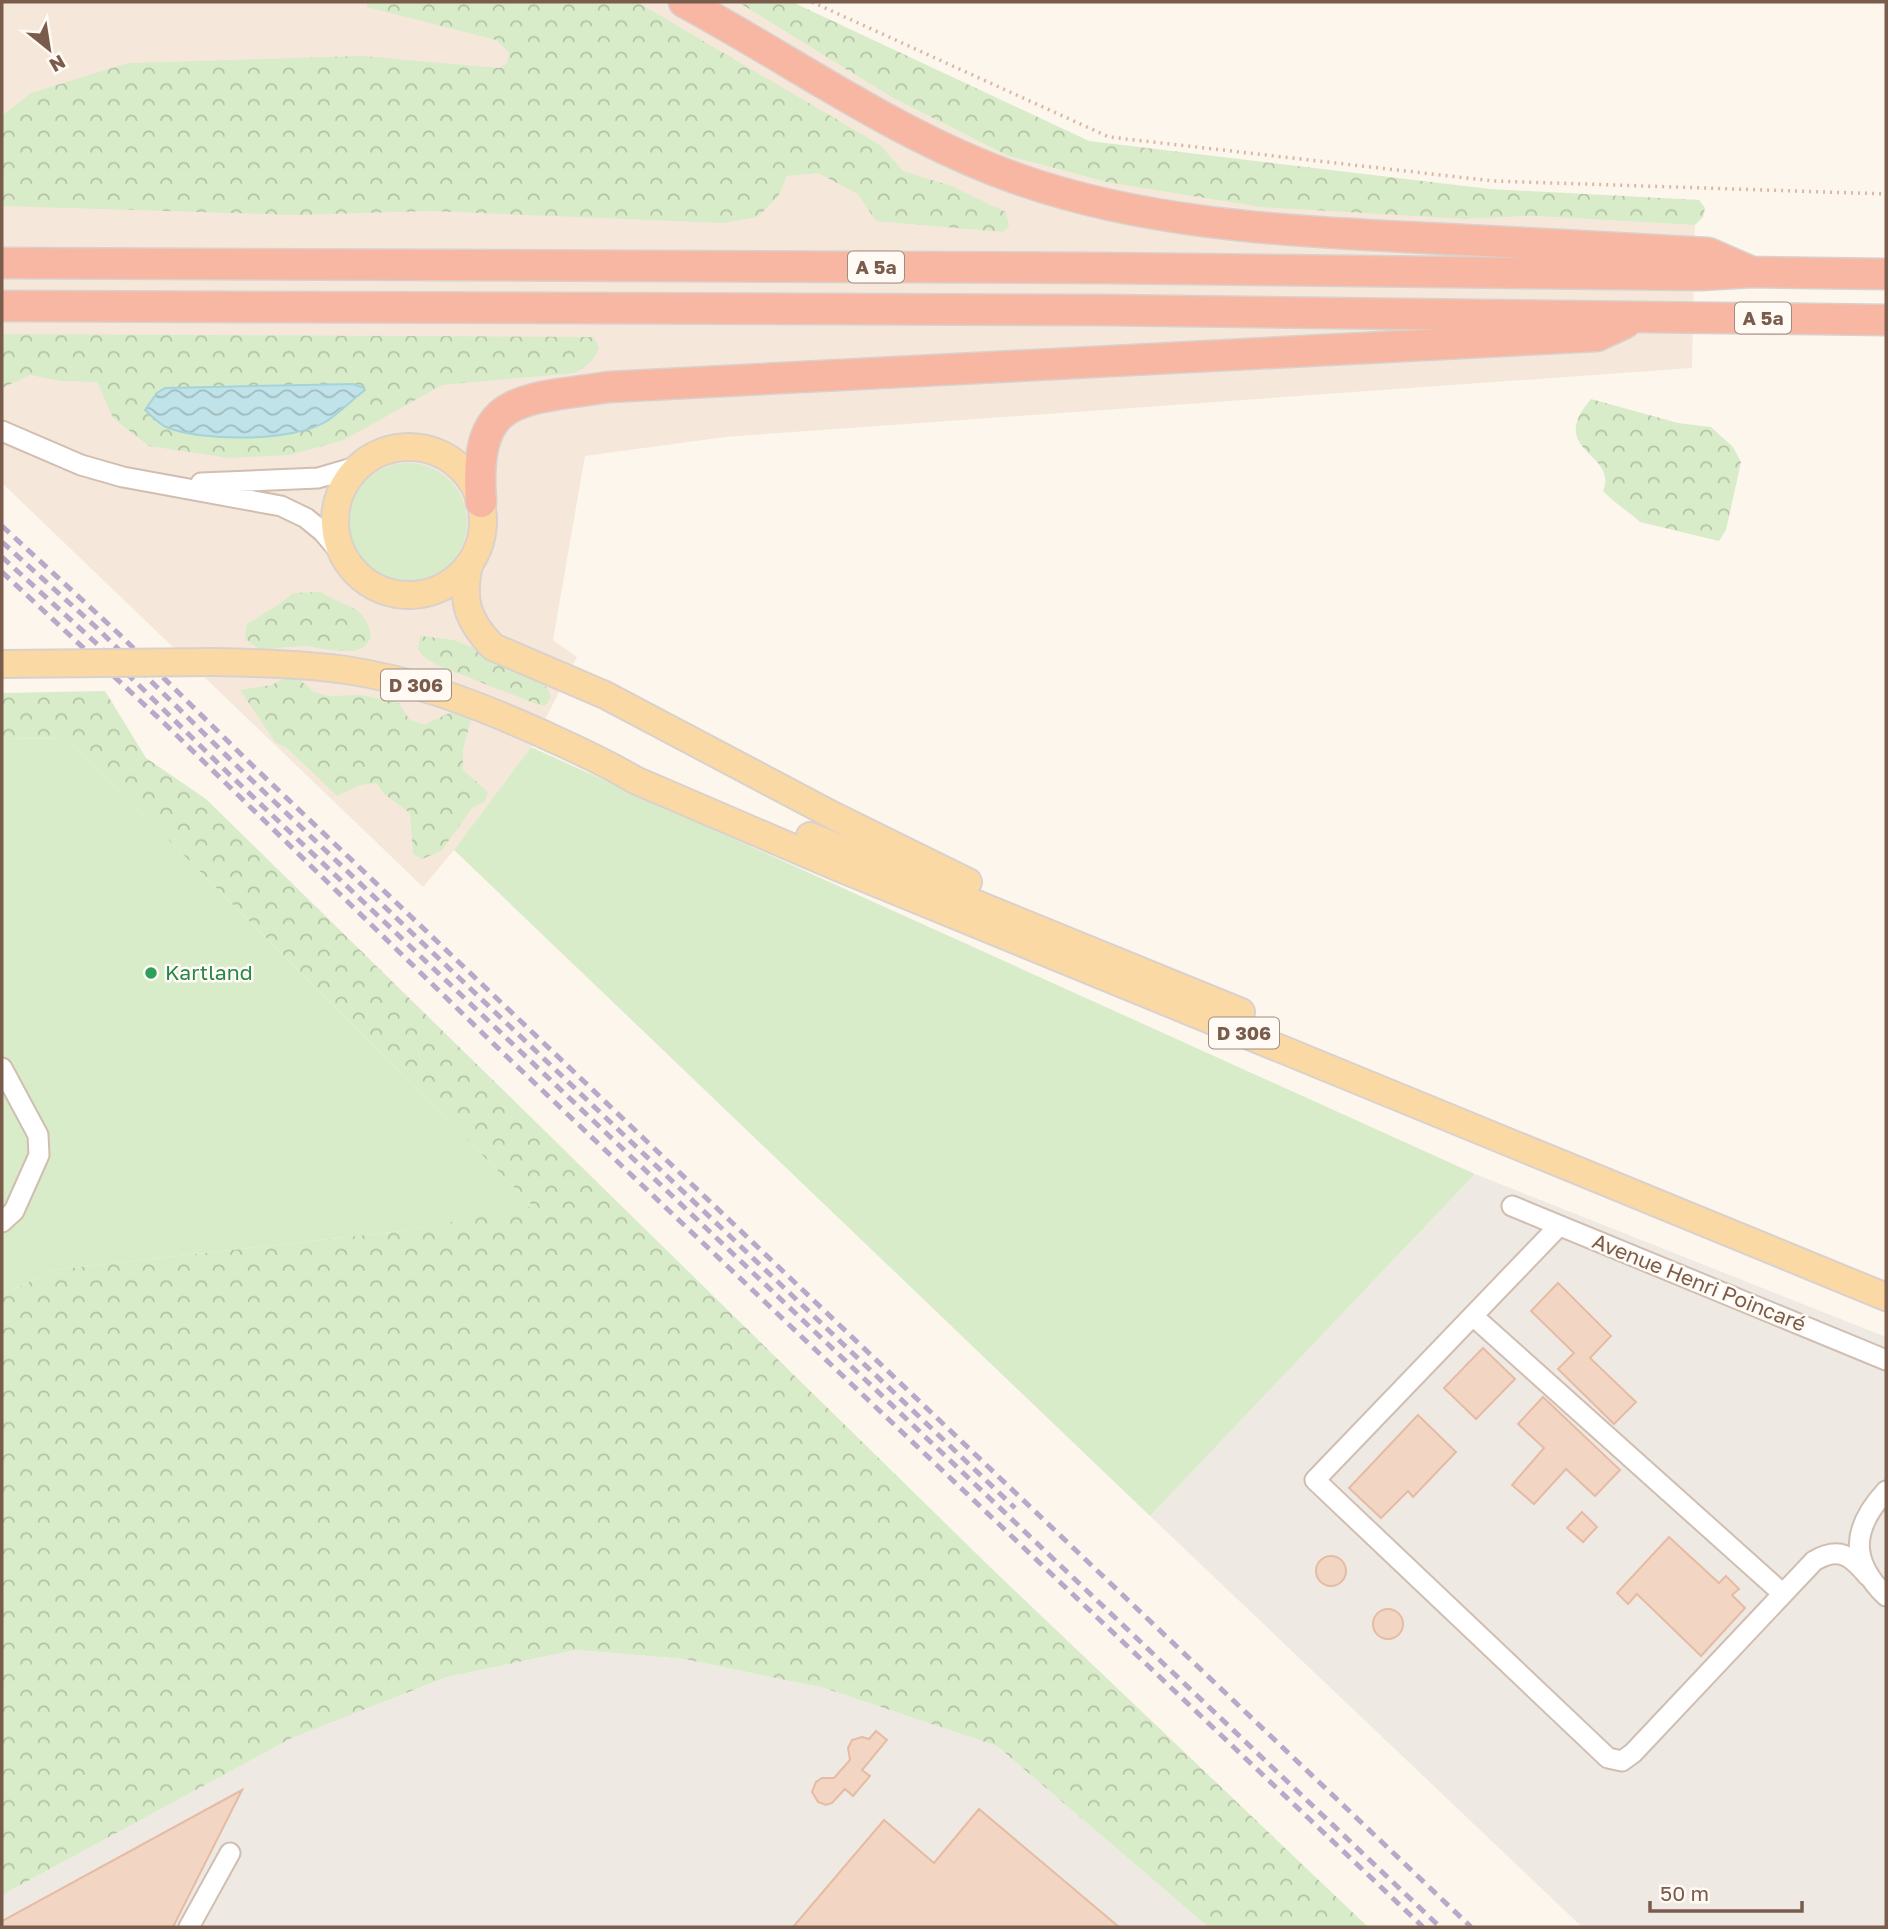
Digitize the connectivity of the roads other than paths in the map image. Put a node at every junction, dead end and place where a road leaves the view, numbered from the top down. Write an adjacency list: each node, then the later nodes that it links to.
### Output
1 (684, 2): 3 (highway)
2 (2, 263): 3 (highway, A 5a)
3 (1751, 272): 4 (highway, A 5a)
4 (1886, 274)
5 (2, 306): 6 (highway, A 5a)
6 (1639, 317): 7 (highway, A 5a); 11 (highway)
7 (1886, 320)
8 (2, 431): 10 (street)
9 (359, 466): 10 (street); 11 (main road); 12 (main road)
10 (168, 485): 12 (street)
11 (481, 502): 13 (main road)
12 (347, 560): 13 (main road)
13 (469, 565): 16 (main road)
14 (2, 664): 15 (main road, D 306, bridge)
15 (605, 762): 16 (main road, D 306); 22 (main road, D 306)
16 (993, 909): 21 (main road, D 306)
17 (2, 1068): 19 (street)
18 (1511, 1206): 20 (street, Avenue Henri Poincaré)
19 (2, 1222)
20 (1559, 1226): 23 (street); 24 (street, Avenue Henri Poincaré)
21 (1886, 1279)
22 (1886, 1297)
23 (1474, 1316): 27 (street); 27 (street)
24 (1886, 1360)
25 (1886, 1491): 26 (street)
26 (1868, 1576): 27 (street); 28 (street)
27 (1783, 1593)
28 (1886, 1596)
29 (230, 1853): 30 (street)
30 (189, 1927)

